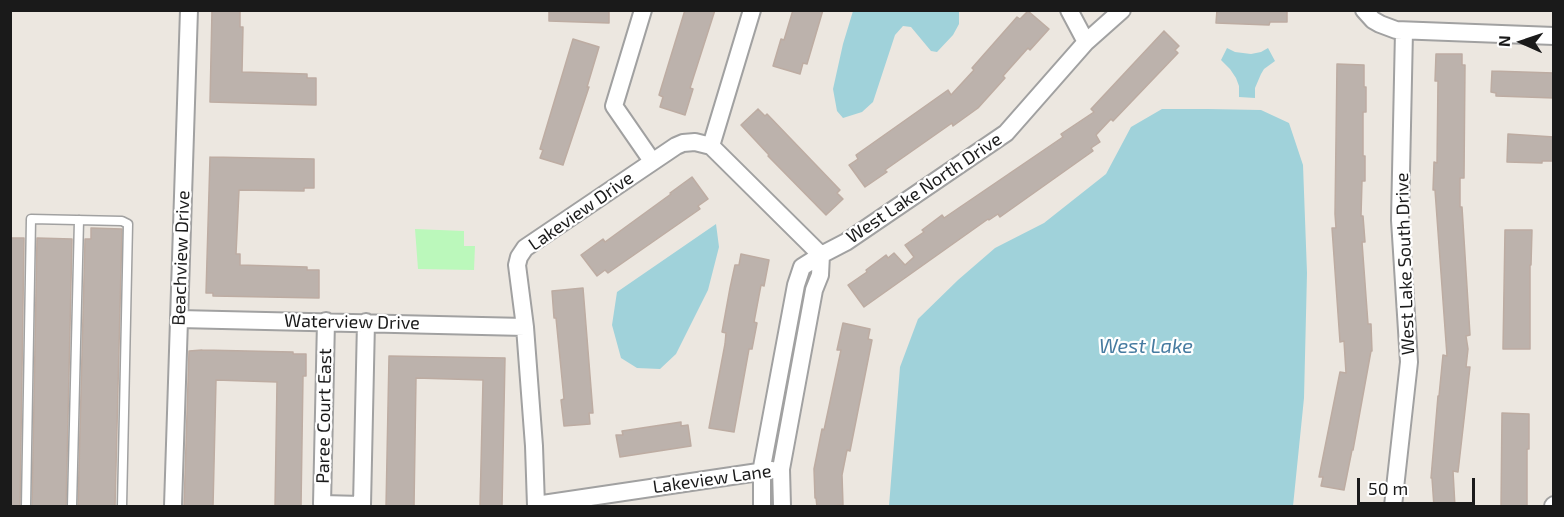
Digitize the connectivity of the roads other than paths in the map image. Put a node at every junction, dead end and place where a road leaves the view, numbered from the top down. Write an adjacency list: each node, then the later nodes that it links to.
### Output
1 (189, 10): 14 (street, Beachview Drive)
2 (643, 10): 11 (street)
3 (752, 10): 10 (street)
4 (1069, 10): 9 (street)
5 (1122, 10): 9 (street, West Lake North Drive)
6 (1364, 10): 7 (street)
7 (1404, 31): 8 (street); 27 (street, West Lake South Drive)
8 (1554, 36)
9 (1086, 42): 13 (street, West Lake North Drive)
10 (711, 146): 11 (street, Lakeview Drive); 13 (street)
11 (652, 162): 17 (street, Lakeview Drive)
12 (80, 220): 21 (lane); 22 (lane); 23 (lane)
13 (821, 255): 18 (street); 19 (street, West Lake North Drive)
14 (179, 319): 15 (street, Waterview Drive); 24 (street, Beachview Drive)
15 (326, 321): 16 (street, Waterview Drive); 16 (street, Paree Court East)
16 (366, 322): 17 (street, Waterview Drive)
17 (525, 327): 20 (street, Lakeview Drive)
18 (781, 469): 19 (street, Lakeview Lane); 26 (street)
19 (762, 472): 20 (street, Lakeview Lane); 25 (street, West Lake North Drive)
20 (536, 506)
21 (26, 507)
22 (72, 507)
23 (122, 507)
24 (174, 507)
25 (762, 507)
26 (782, 507)
27 (1393, 507)

